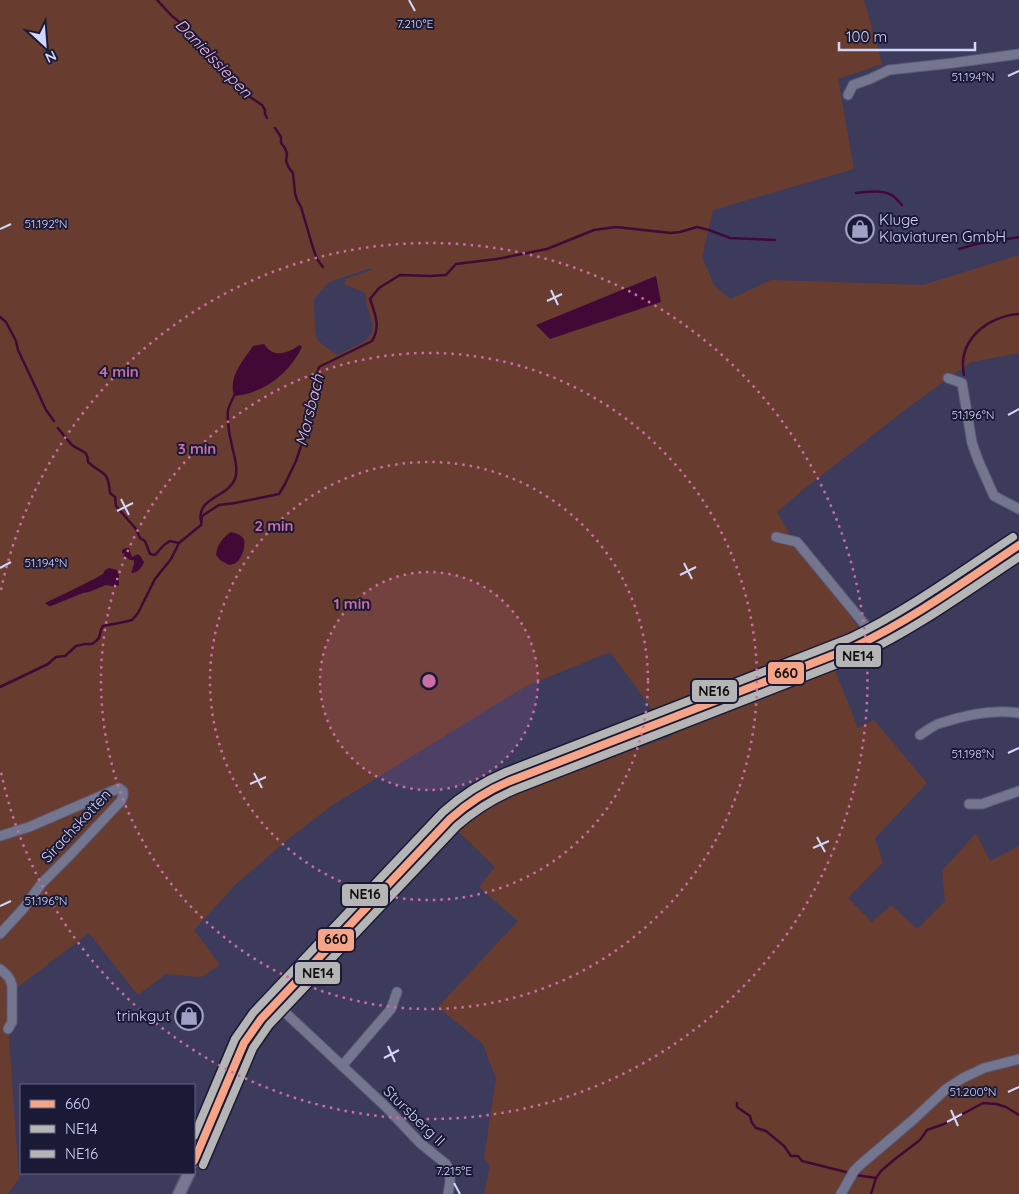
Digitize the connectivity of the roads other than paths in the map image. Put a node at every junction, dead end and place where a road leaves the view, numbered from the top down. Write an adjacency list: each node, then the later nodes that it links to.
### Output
1 (1019, 54): 2 (street)
2 (848, 95)
3 (948, 378): 4 (street)
4 (1019, 510)
5 (776, 537): 7 (street)
6 (1019, 545): 7 (main road)
7 (875, 637): 16 (main road)
8 (1019, 713): 9 (street)
9 (920, 735)
10 (1019, 791): 11 (street)
11 (969, 804)
12 (0, 836): 13 (street, Sirachskotten)
13 (0, 934)
14 (0, 969): 17 (street)
15 (397, 992): 19 (street)
16 (275, 1003): 19 (street, Stursberg II); 20 (main road)
17 (8, 1029)
18 (1019, 1059): 24 (street)
19 (342, 1066): 23 (street, Stursberg II)
20 (195, 1159)
21 (189, 1174): 22 (main road)
22 (180, 1194)
23 (448, 1194)
24 (841, 1194)

